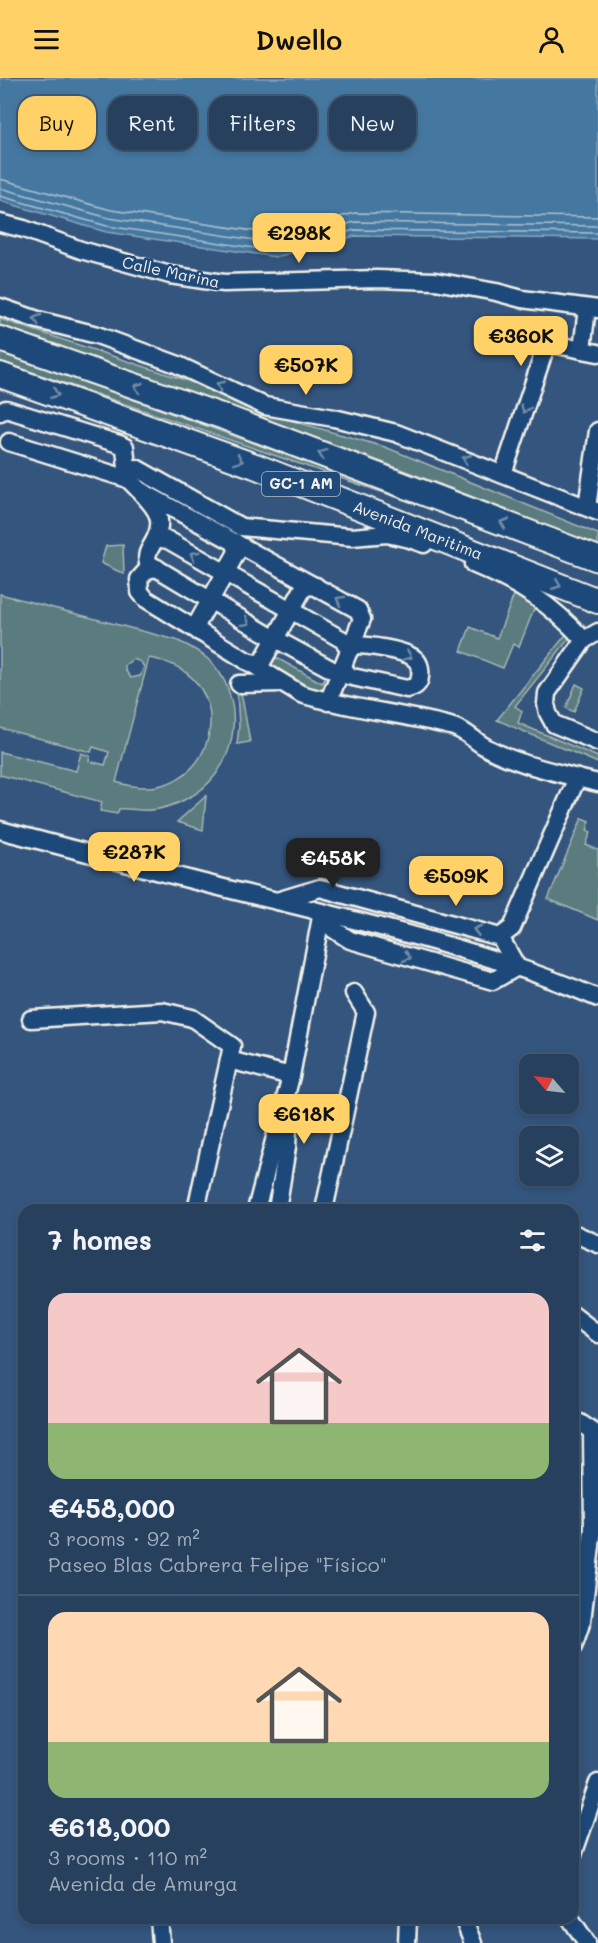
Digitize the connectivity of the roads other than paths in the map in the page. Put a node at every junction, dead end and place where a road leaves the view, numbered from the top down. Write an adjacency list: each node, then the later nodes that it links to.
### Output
1 (0, 223): 3 (street, Calle Marina)
2 (0, 307): 10 (street, one-way to 2)
3 (592, 308): 5 (street)
4 (0, 339): 18 (highway, GC-1 AM, one-way to 4)
5 (590, 352): 10 (street, one-way to 10)
6 (0, 375): 12 (highway, Avenida Maritima / GC-1 AM, one-way to 12)
7 (0, 412): 11 (street)
8 (598, 431): 13 (street)
9 (9, 442): 11 (street)
10 (503, 474): 13 (street)
11 (135, 479): 14 (street); 15 (street); 16 (street)
12 (295, 482): 16 (street); 19 (highway, Avenida Maritima / GC-1 AM)
13 (593, 510)
14 (179, 511): 15 (street); 17 (street)
15 (158, 531): 20 (street); 22 (street, one-way to 15)
16 (387, 534): 21 (street)
17 (236, 542): 22 (street); 23 (street)
18 (598, 559)
19 (506, 564): 21 (street); 25 (highway, Avenida Maritima / GC-1 AM, one-way to 25)
20 (157, 568): 24 (street); 27 (street)
21 (481, 568): 28 (street)
22 (225, 572): 24 (street); 26 (street)
23 (316, 586): 26 (street); 30 (street, one-way to 23)
24 (210, 600): 27 (street); 29 (street, one-way to 29)
25 (598, 601)
26 (291, 610): 29 (street); 30 (street)
27 (200, 632): 31 (street)
28 (591, 636): 36 (street)
29 (275, 638): 31 (street); 32 (street)
30 (351, 648): 32 (street); 32 (street, one-way to 32)
31 (246, 661): 33 (street)
32 (340, 671): 35 (street)
33 (283, 683): 34 (street); 35 (street)
34 (239, 684)
35 (328, 702): 37 (street)
36 (598, 742)
37 (577, 778): 38 (street); 43 (street)
38 (598, 783)
39 (0, 830): 41 (street)
40 (357, 898): 41 (street); 42 (street); 43 (street, one-way to 40)
41 (276, 901): 42 (street)
42 (322, 912): 44 (street); 45 (street); 46 (street)
43 (506, 932): 46 (street)
44 (350, 940): 45 (street); 46 (street, one-way to 46)
45 (315, 956): 51 (street)
46 (517, 967): 48 (street)
47 (354, 993): 56 (street)
48 (598, 998)
49 (32, 1019): 50 (street)
50 (229, 1060): 51 (street); 53 (street)
51 (291, 1076): 52 (street); 55 (street)
52 (260, 1191): 54 (street); 55 (street)
53 (197, 1204)
54 (257, 1204)
55 (279, 1204)
56 (325, 1204)
57 (579, 1236): 58 (street)
58 (598, 1244)
59 (579, 1320): 60 (street)
60 (598, 1334)
61 (579, 1423): 62 (street)
62 (579, 1630)
63 (598, 1783): 64 (street)
64 (579, 1838)
65 (159, 1924): 69 (street)
66 (408, 1924): 70 (street)
67 (465, 1924): 71 (street)
68 (574, 1924): 72 (street)
69 (161, 1943)
70 (407, 1943)
71 (472, 1943)
72 (587, 1943)

